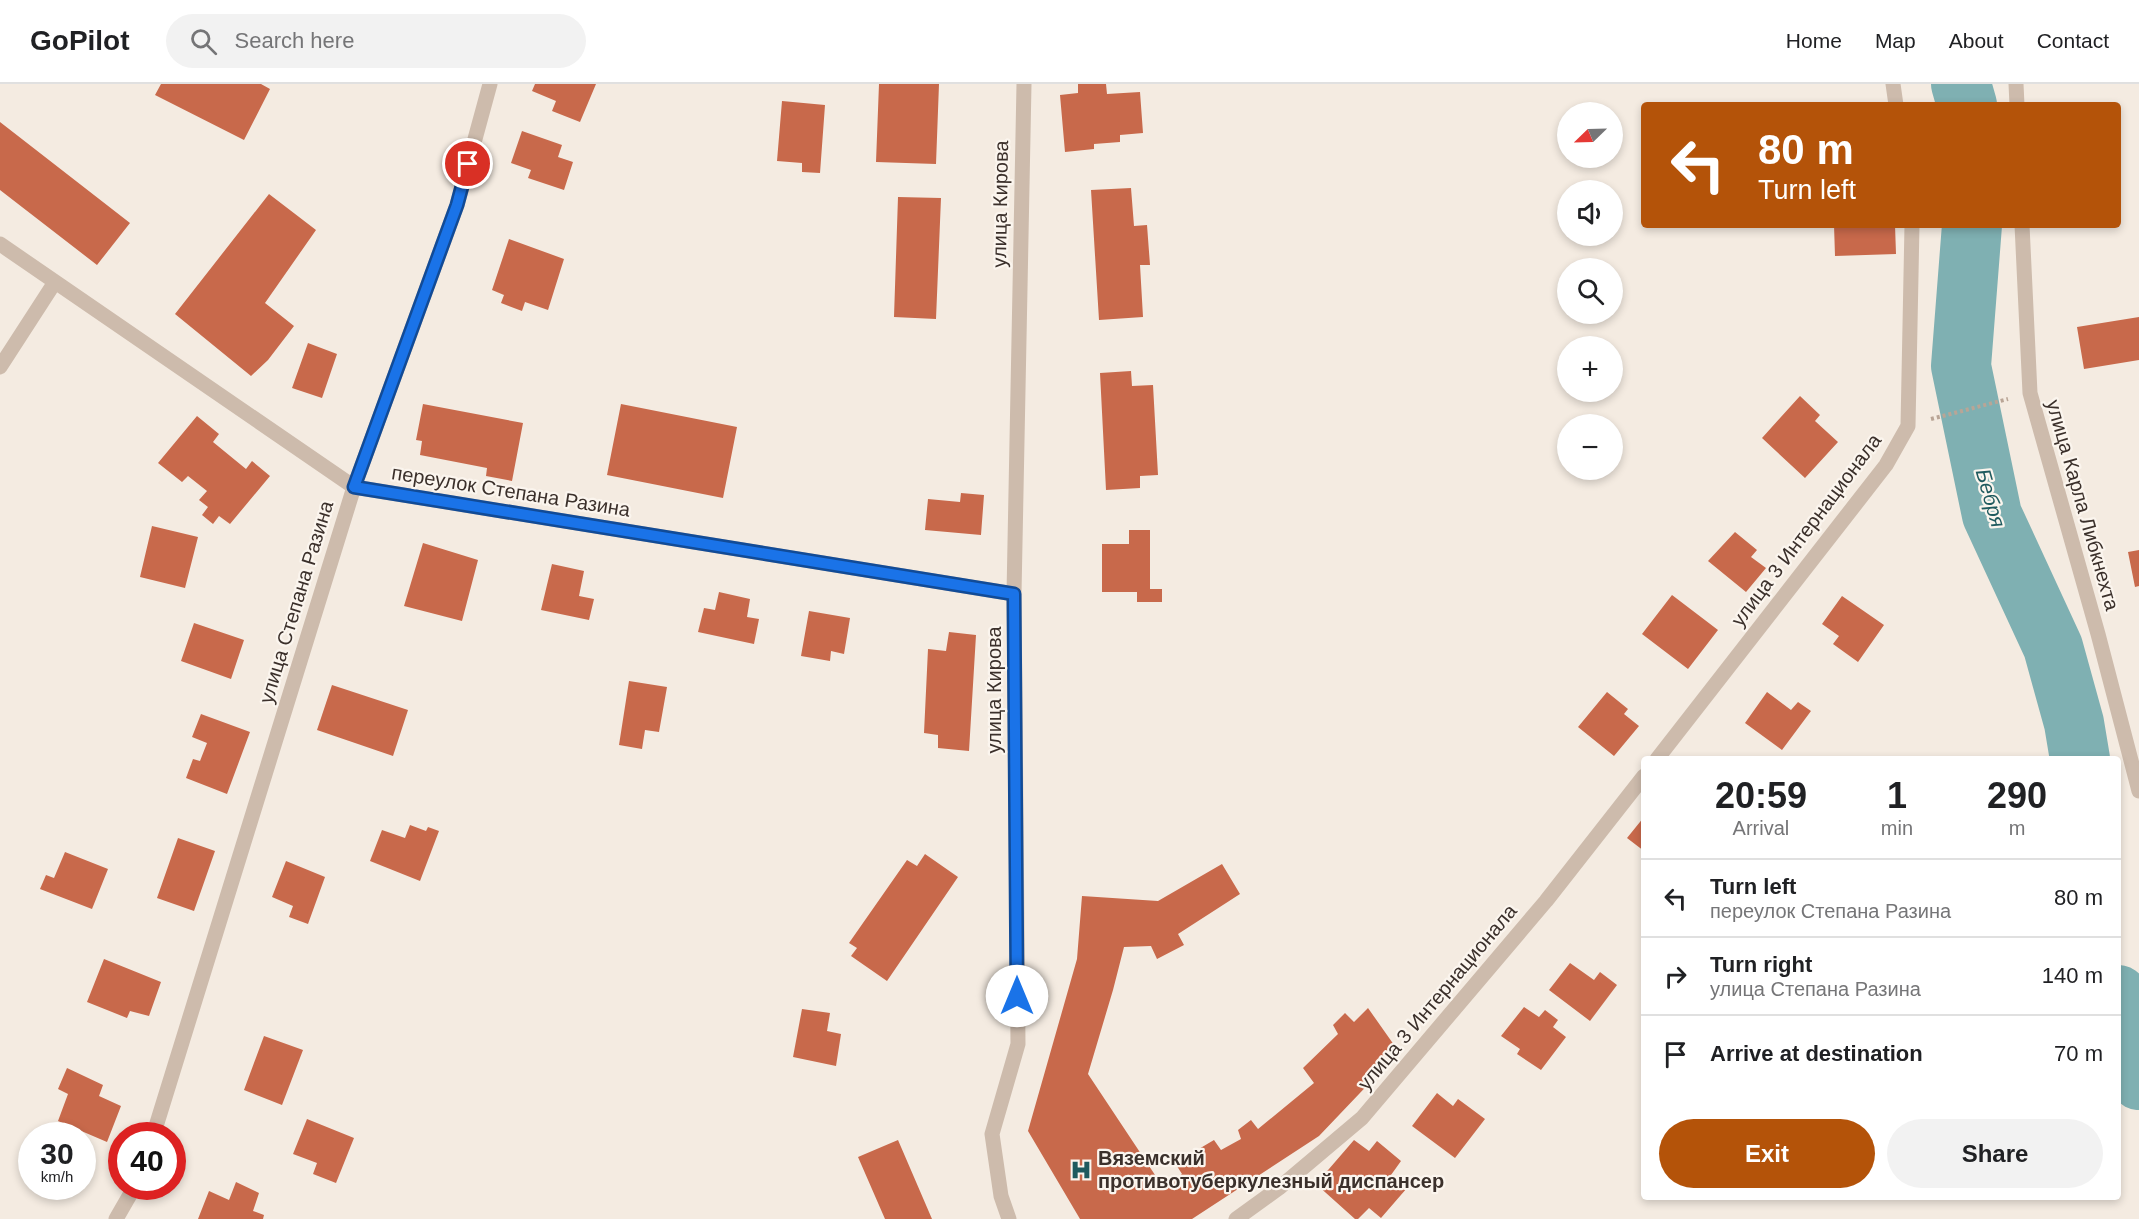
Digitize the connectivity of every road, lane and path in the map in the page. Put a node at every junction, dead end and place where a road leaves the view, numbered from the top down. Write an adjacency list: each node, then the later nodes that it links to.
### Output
1 (490, 84): 14 (street, улица Степана Разина)
2 (1023, 84): 15 (street, улица Кирова)
3 (1893, 84): 5 (street)
4 (2016, 84): 6 (street)
5 (1896, 102)
6 (2017, 102)
7 (1912, 228): 16 (street, улица 3 Интернационала)
8 (2022, 228): 18 (street, улица Карла Либкнехта)
9 (0, 244): 10 (street, переулок Степана Разина)
10 (55, 282): 11 (street); 14 (street, переулок Степана Разина)
11 (0, 367)
12 (2003, 400): 13 (path)
13 (1923, 422)
14 (354, 487): 15 (street, переулок Степана Разина); 19 (street, улица Степана Разина)
15 (1014, 594): 22 (street, улица Кирова)
16 (1659, 756)
17 (1641, 780): 23 (street, улица 3 Интернационала)
18 (2139, 791)
19 (157, 1122)
20 (127, 1200): 21 (street)
21 (116, 1219)
22 (1009, 1219)
23 (1236, 1219)

